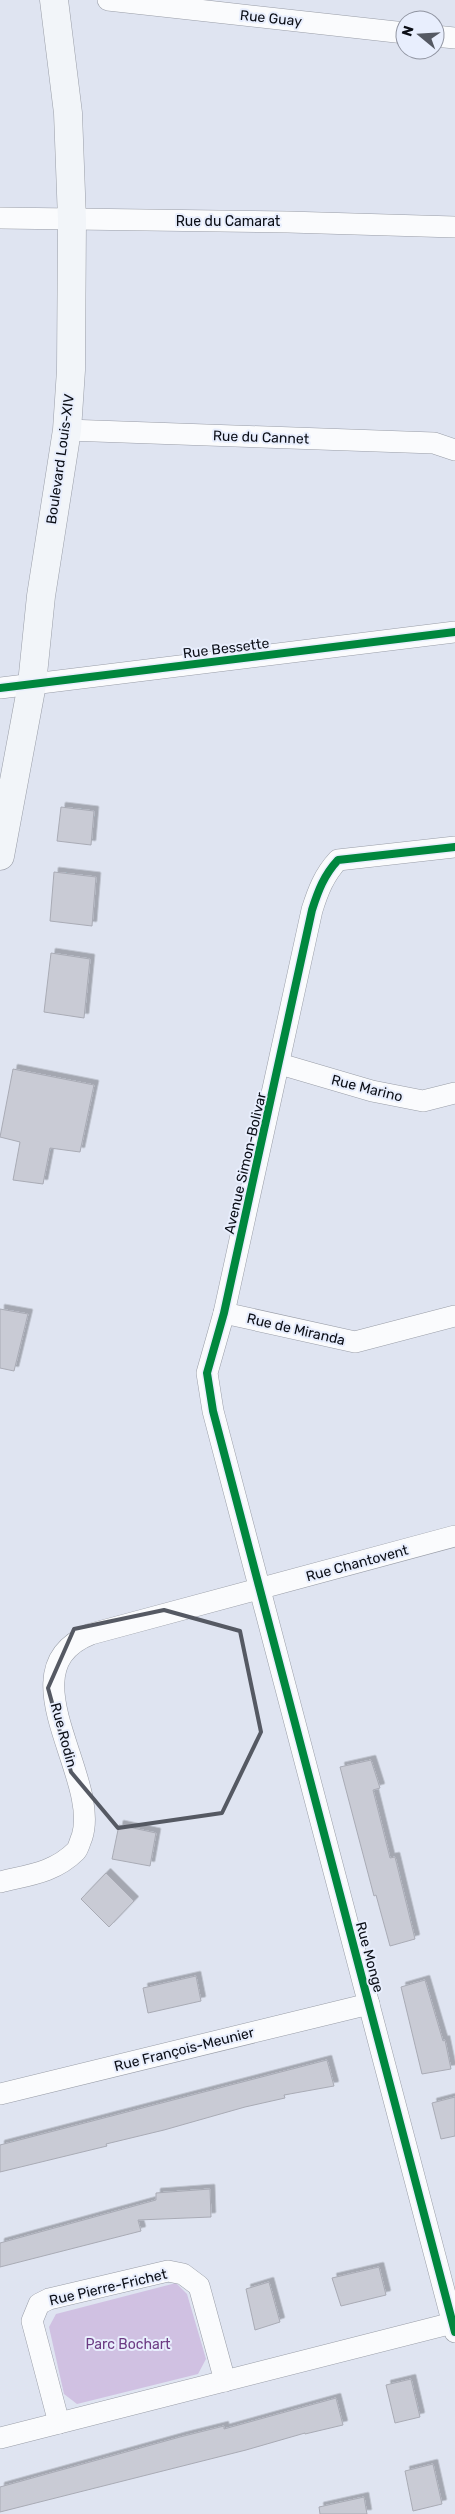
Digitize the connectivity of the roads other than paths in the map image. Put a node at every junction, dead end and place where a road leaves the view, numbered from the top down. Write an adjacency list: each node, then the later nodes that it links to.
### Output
1 (54, 0): 5 (main road, Boulevard Louis-XIV)
2 (108, 0): 3 (street, Rue Guay)
3 (395, 32)
4 (0, 218): 5 (street, Rue du Camarat)
5 (72, 220): 6 (street, Rue du Camarat); 7 (main road, Boulevard Louis-XIV)
6 (455, 227)
7 (67, 430): 8 (street, Rue du Cannet); 10 (main road, Boulevard Louis-XIV)
8 (455, 450)
9 (455, 632): 10 (street, Rue Bessette)
10 (32, 684): 11 (street, Rue Bessette); 13 (main road, Boulevard Louis-XIV)
11 (0, 688)
12 (455, 847): 14 (street, Avenue Simon-Bolivar)
13 (0, 856)
14 (280, 1064): 15 (street, Rue Marino); 16 (street, Avenue Simon-Bolivar)
15 (455, 1093)
16 (224, 1313): 17 (street, Rue de Miranda); 19 (street, Avenue Simon-Bolivar)
17 (455, 1316)
18 (455, 1536): 19 (street, Rue Chantovent)
19 (259, 1589): 20 (street, Rue Rodin); 21 (street, Rue Monge)
20 (0, 1882)
21 (369, 2004): 22 (street, Rue François-Meunier); 23 (street, Rue Monge)
22 (0, 2094)
23 (454, 2327): 24 (street)
24 (225, 2381): 25 (street); 25 (street, Rue Pierre-Frichet)
25 (59, 2423): 26 (street)
26 (0, 2438)

